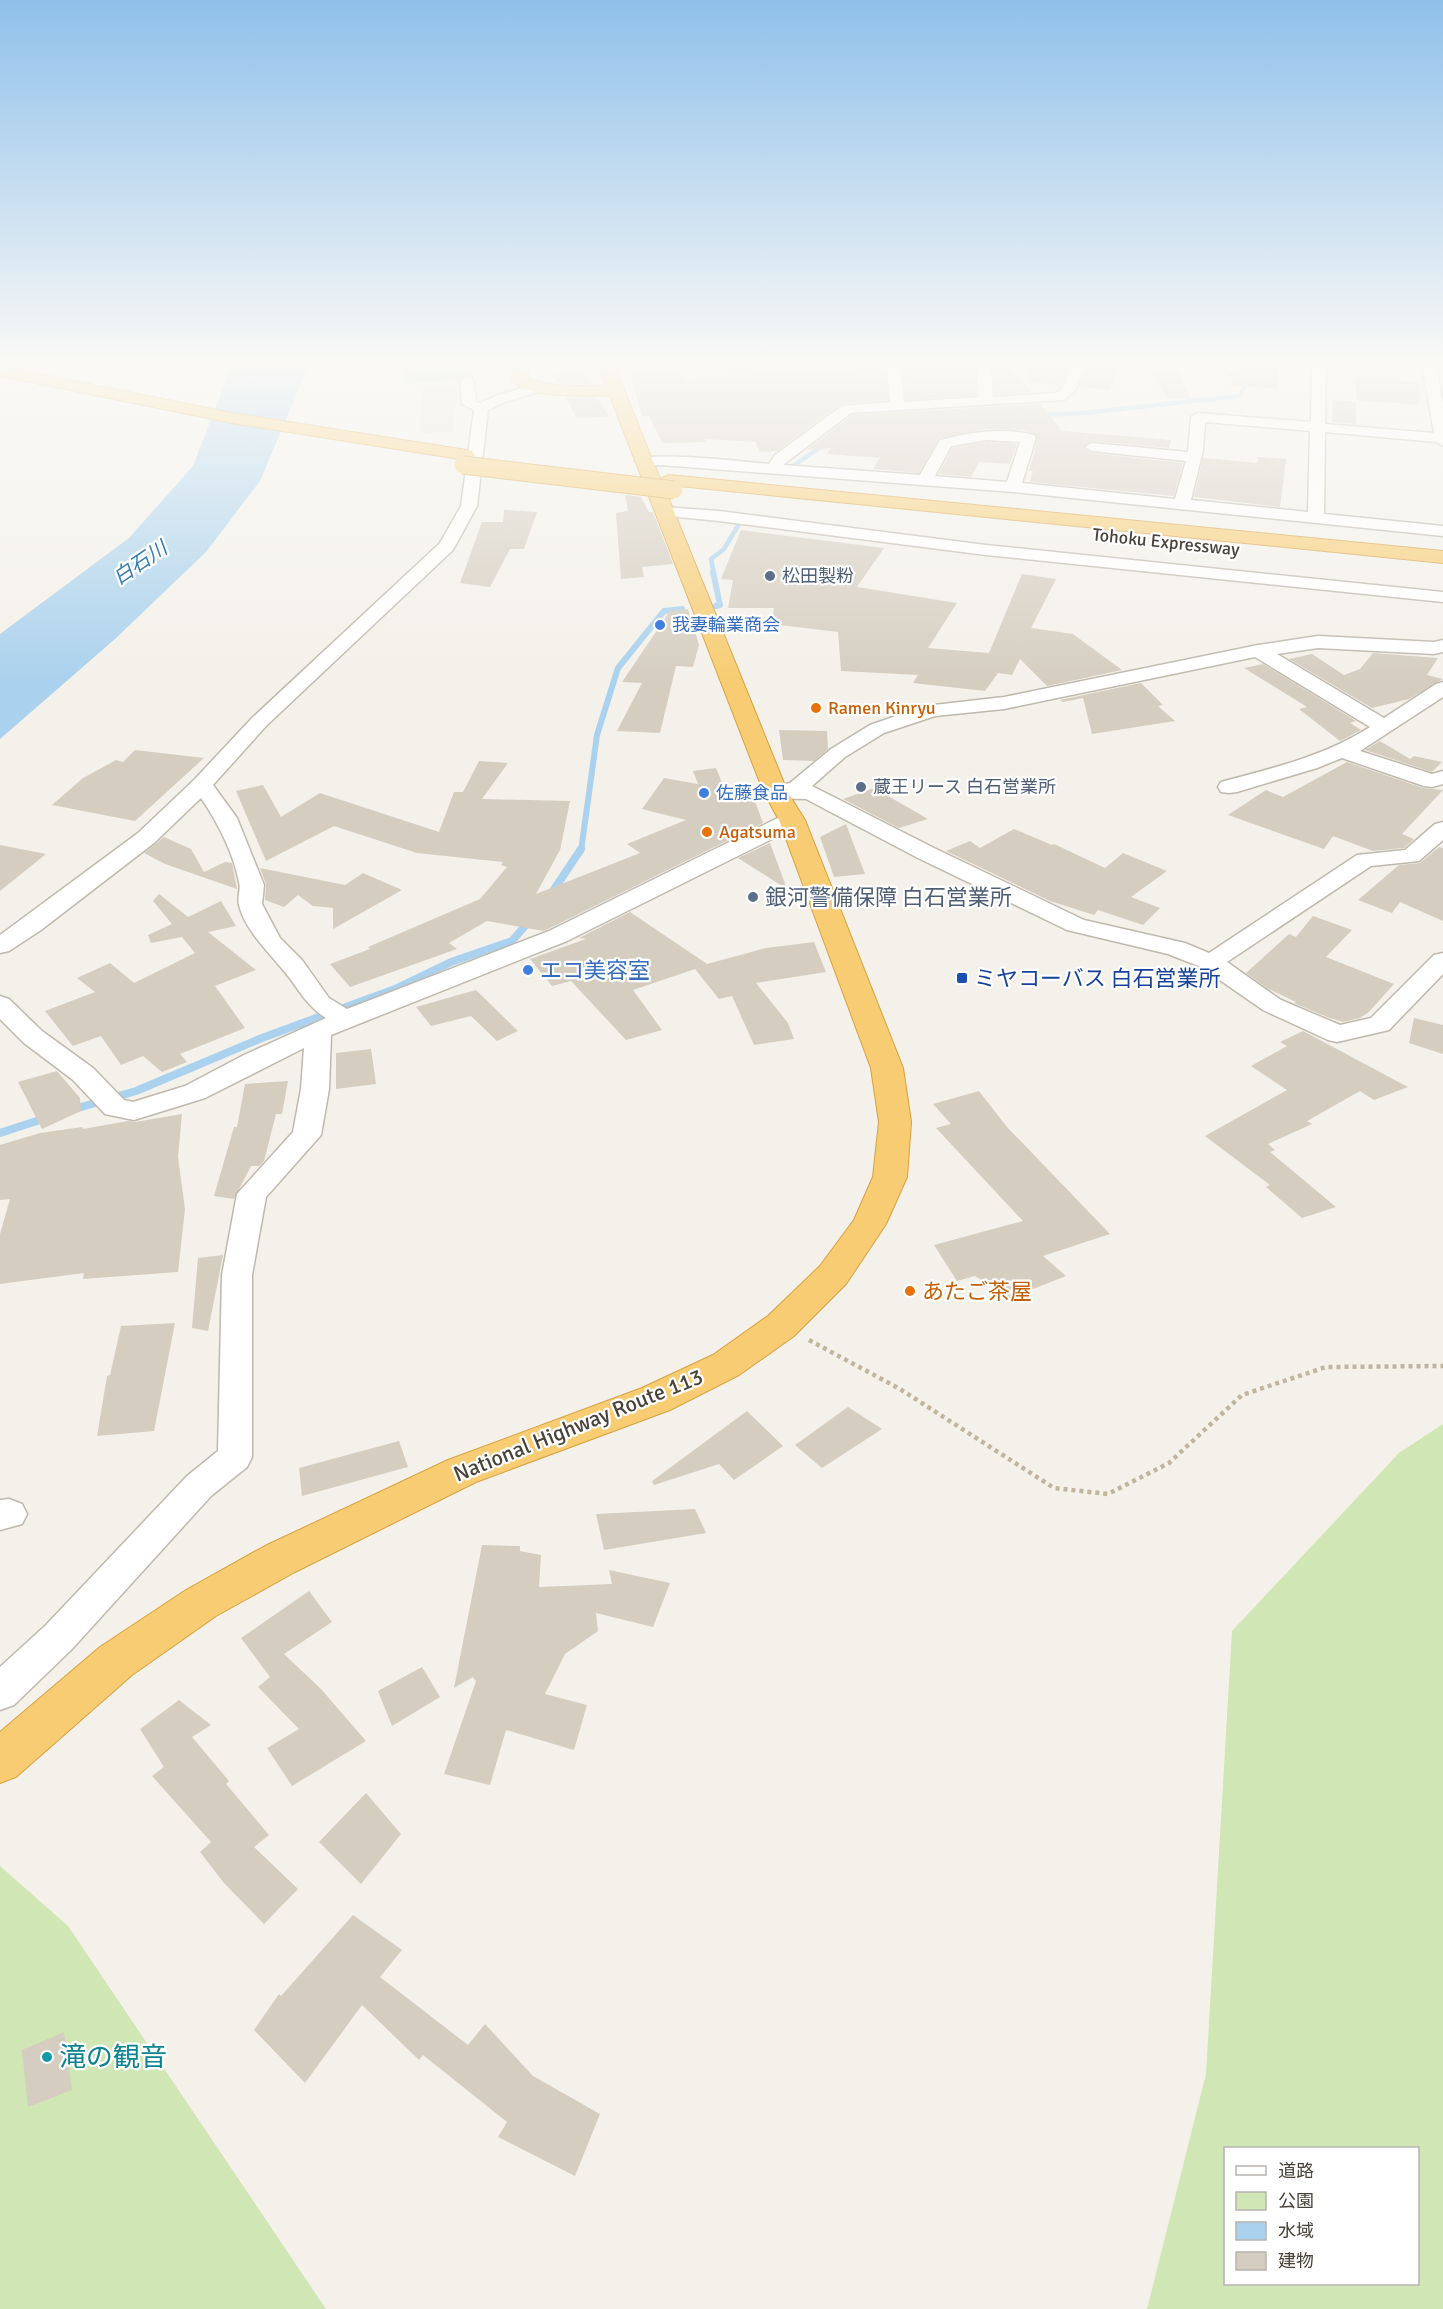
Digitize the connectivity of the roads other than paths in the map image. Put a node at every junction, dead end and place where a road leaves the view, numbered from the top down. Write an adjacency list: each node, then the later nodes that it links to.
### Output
1 (474, 468): 26 (street)
2 (483, 468): 13 (highway, Tohoku Expressway, bridge)
3 (532, 468): 13 (highway, Tohoku Expressway)
4 (648, 468): 13 (highway, National Highway Route 113)
5 (747, 468): 10 (street)
6 (932, 468): 11 (street)
7 (1019, 468): 12 (street)
8 (1191, 468): 14 (street)
9 (1316, 468): 15 (street)
10 (772, 470): 11 (street)
11 (925, 480): 12 (street)
12 (1013, 488): 14 (street)
13 (669, 494): 17 (highway, Tohoku Expressway); 18 (highway, Tohoku Expressway); 19 (street); 28 (highway, National Highway Route 113)
14 (1182, 503): 15 (street)
15 (1316, 517): 16 (street)
16 (1443, 531)
17 (1443, 557)
18 (1443, 570)
19 (1443, 597)
20 (1443, 646): 21 (street)
21 (1258, 651): 23 (street); 28 (street)
22 (1443, 688): 23 (street)
23 (1385, 727): 24 (street)
24 (1340, 752): 25 (street); 27 (street)
25 (1443, 777)
26 (202, 785): 30 (street); 34 (street)
27 (1229, 787)
28 (784, 807): 32 (street); 34 (street); 36 (highway, National Highway Route 113)
29 (1443, 829): 32 (street)
30 (0, 946)
31 (1443, 960): 32 (street)
32 (1210, 962)
33 (0, 1004): 34 (street)
34 (330, 1018): 35 (street)
35 (0, 1692)
36 (0, 1761)

